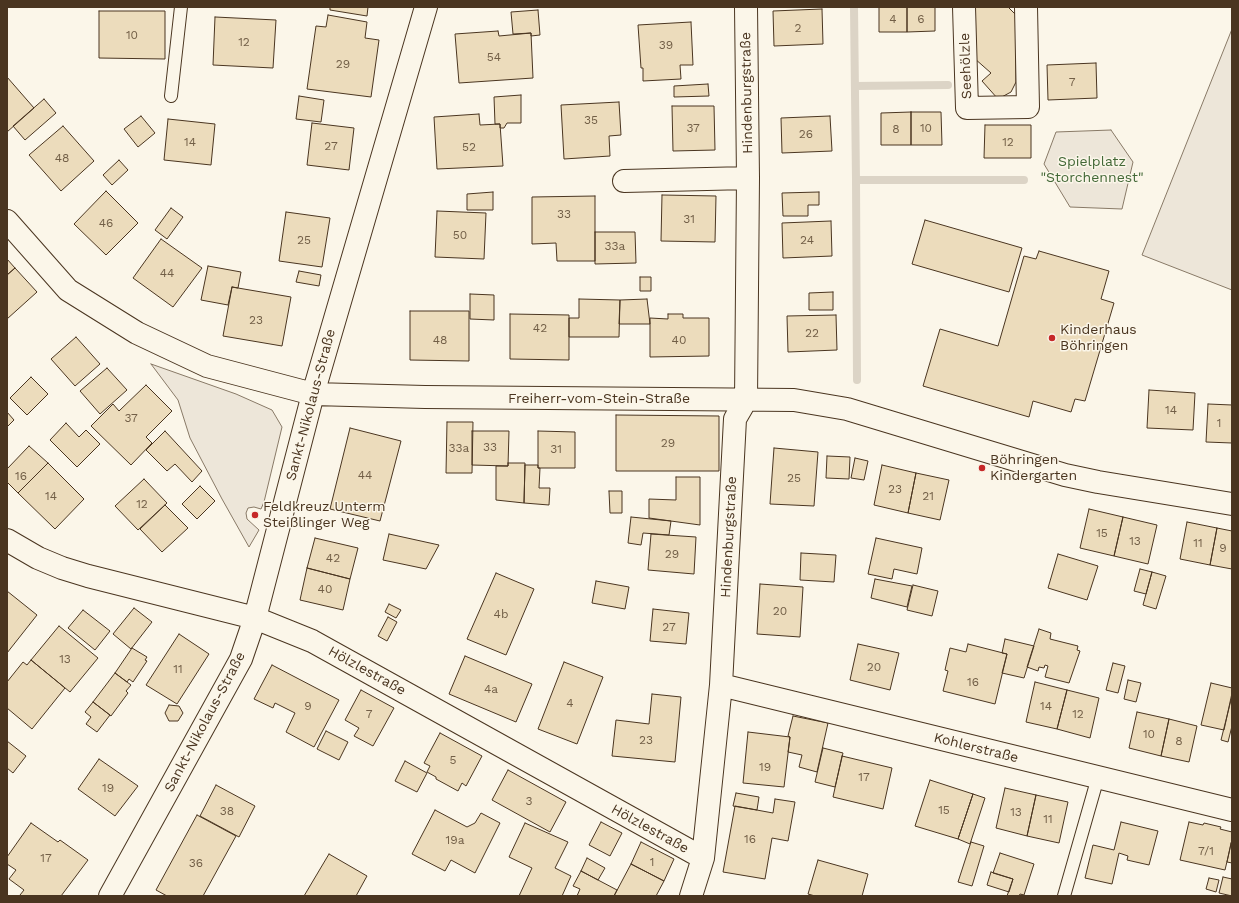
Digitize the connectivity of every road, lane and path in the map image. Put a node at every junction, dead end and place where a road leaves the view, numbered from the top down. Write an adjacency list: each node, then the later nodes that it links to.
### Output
1 (181, 7): 6 (lane)
2 (426, 7): 10 (street, Sankt-Nikolaus-Straße)
3 (746, 7): 7 (street, Hindenburgstraße)
4 (964, 7): 5 (street, Seehölzle)
5 (1026, 7)
6 (171, 96)
7 (748, 178): 8 (street); 11 (street, Hindenburgstraße)
8 (624, 181)
9 (7, 221): 10 (street, Freiherr-vom-Stein-Straße)
10 (313, 394): 11 (street, Freiherr-vom-Stein-Straße); 14 (street, Sankt-Nikolaus-Straße)
11 (746, 400): 12 (street, Freiherr-vom-Stein-Straße); 15 (street, Hindenburgstraße)
12 (1232, 504)
13 (7, 540): 14 (street, Hölzlestraße)
14 (255, 618): 18 (street, Hölzlestraße); 19 (street, Sankt-Nikolaus-Straße)
15 (721, 685): 16 (street, Kohlerstraße); 18 (street, Hindenburgstraße)
16 (1098, 777): 17 (street, Kohlerstraße); 21 (lane)
17 (1232, 810)
18 (703, 858): 20 (street, Hindenburgstraße)
19 (112, 895)
20 (691, 896)
21 (1064, 896)

